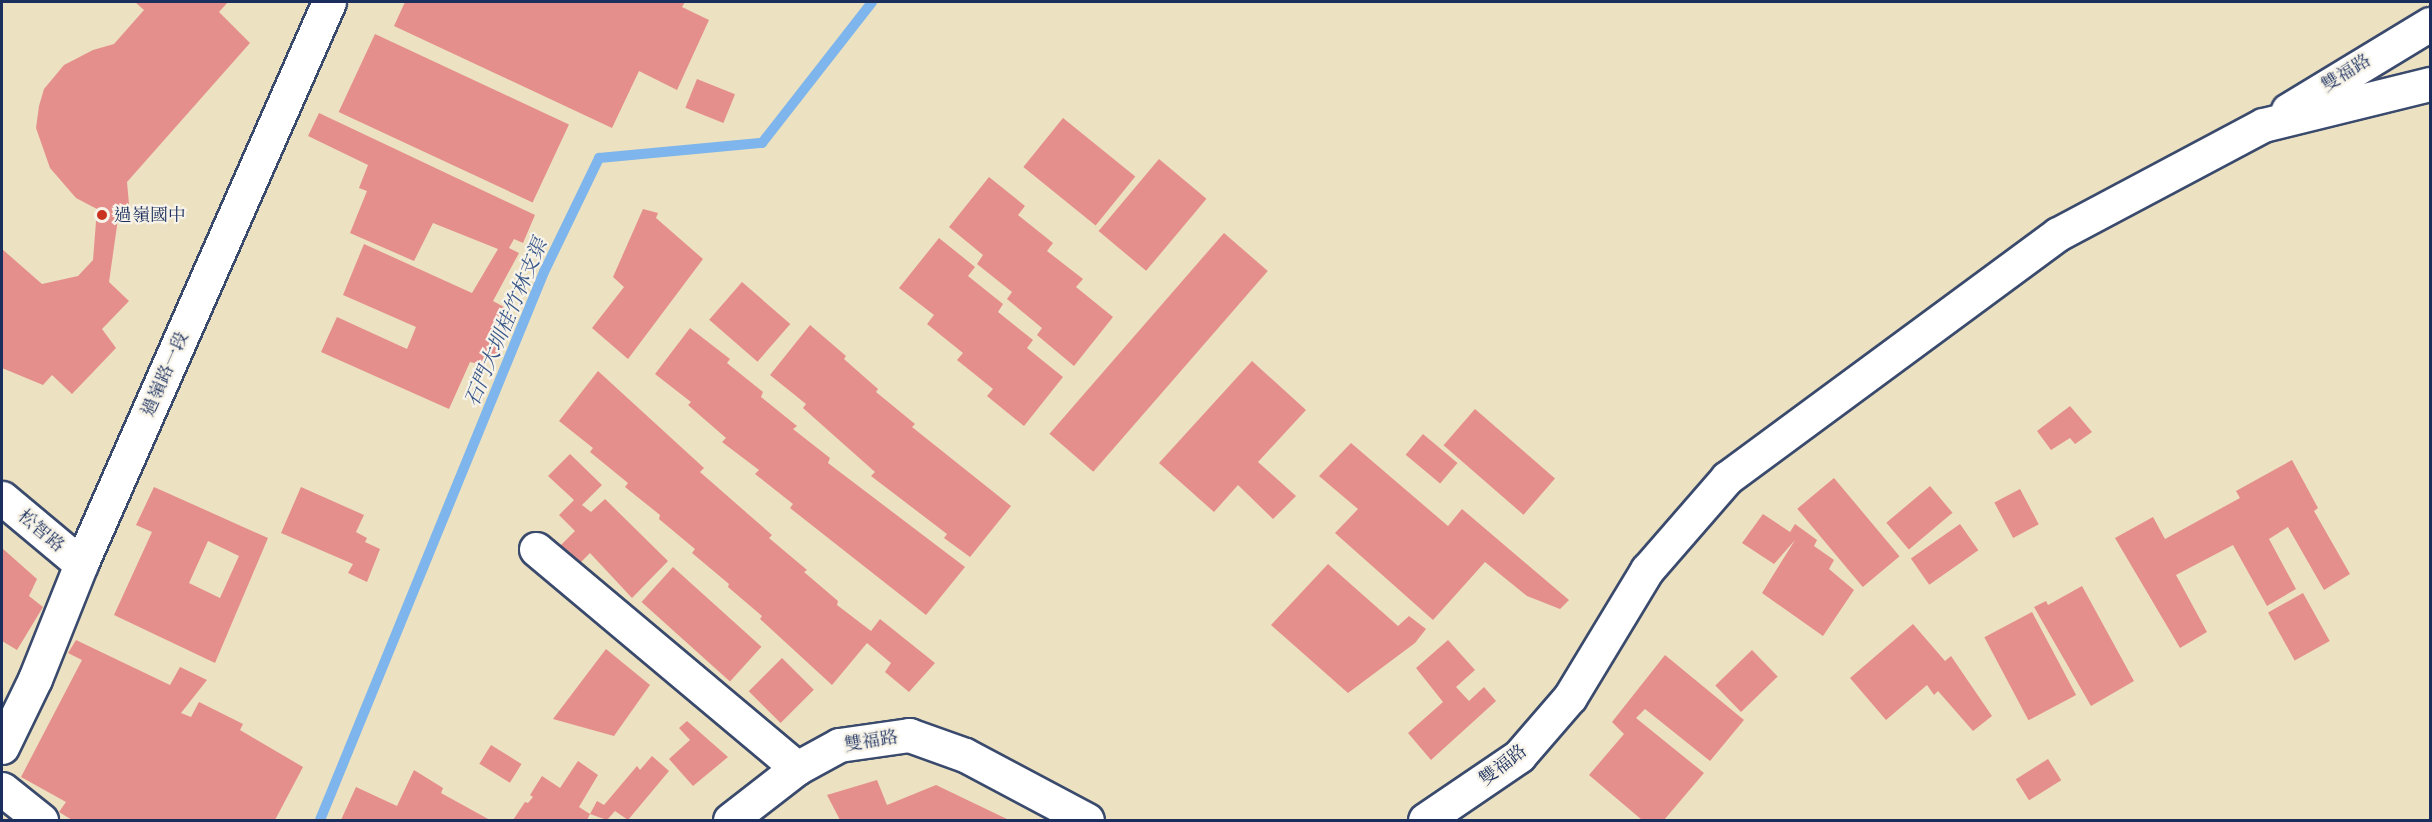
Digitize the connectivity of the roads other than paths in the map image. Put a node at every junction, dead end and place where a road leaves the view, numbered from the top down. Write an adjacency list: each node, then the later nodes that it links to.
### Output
1 (329, 2): 7 (street, 過嶺路一段)
2 (2430, 24): 4 (street, 雙福路)
3 (2430, 84): 4 (street)
4 (2263, 125): 14 (street, 雙福路)
5 (2, 498): 7 (street, 松智路)
6 (536, 549): 9 (street)
7 (81, 564): 8 (street, 過嶺路一段)
8 (2, 747)
9 (797, 768): 12 (street, 雙福路); 13 (street, 雙福路)
10 (2, 789): 11 (street)
11 (41, 820)
12 (730, 820)
13 (1087, 820)
14 (1425, 820)

